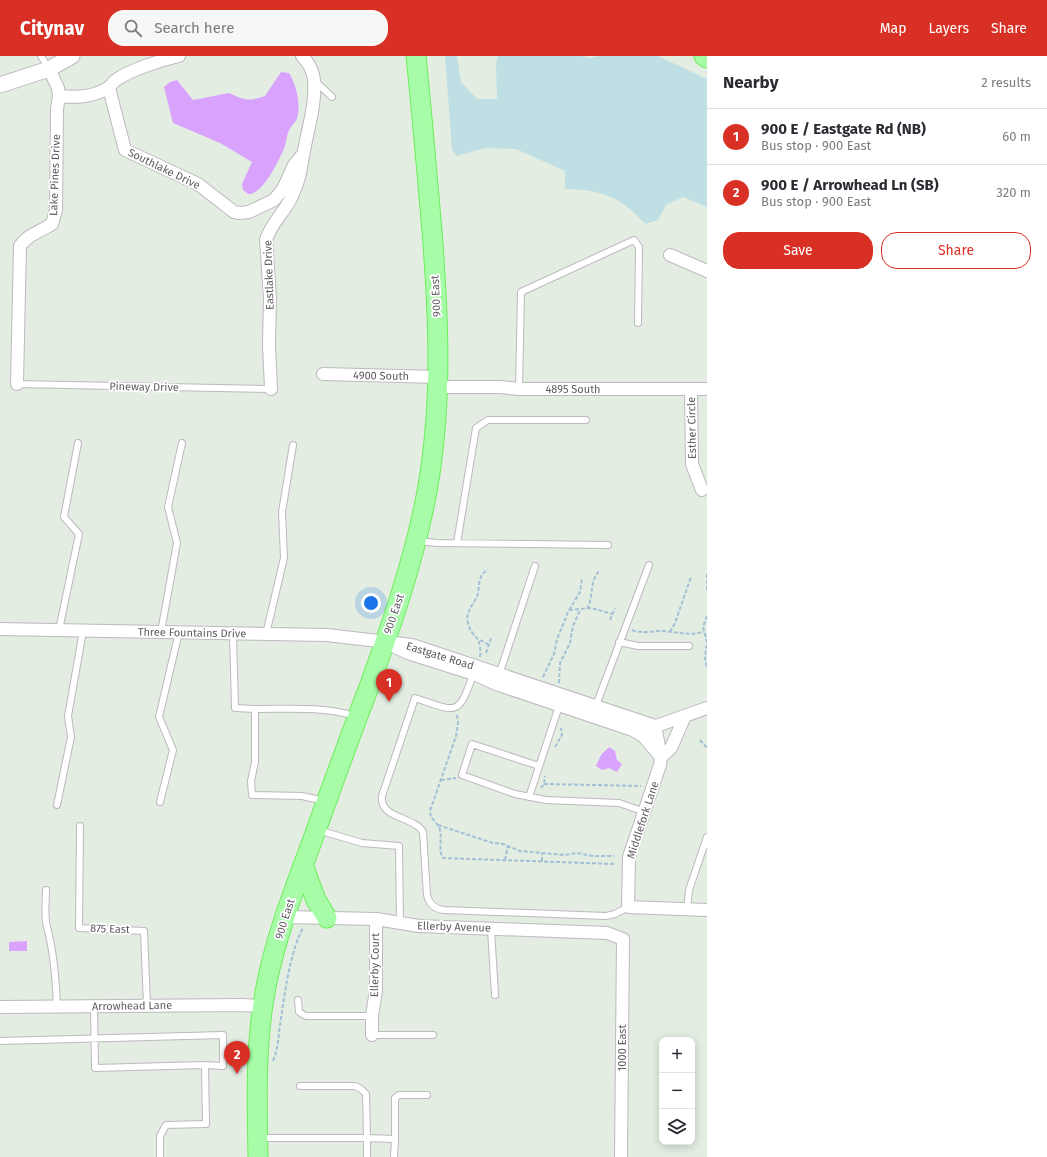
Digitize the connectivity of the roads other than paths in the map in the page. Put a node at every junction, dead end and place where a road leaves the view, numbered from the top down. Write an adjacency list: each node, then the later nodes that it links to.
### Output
1 (41, 56): 10 (lane)
2 (72, 56): 10 (street)
3 (179, 56): 8 (street)
4 (302, 56): 11 (street, Eastlake Drive)
5 (406, 56): 14 (main road)
6 (416, 56): 14 (main road, 900 East)
7 (704, 56): 9 (main road)
8 (166, 58): 13 (street)
9 (707, 58)
10 (49, 69): 12 (street); 15 (street, Lake Pines Drive)
11 (314, 80): 16 (lane); 17 (street, Eastlake Drive)
12 (0, 85)
13 (109, 88): 15 (street); 17 (street, Southlake Drive)
14 (420, 91): 22 (main road, 900 East)
15 (59, 96): 23 (street, Lake Pines Drive)
16 (332, 97)
17 (303, 154): 24 (street, Eastlake Drive)
18 (670, 255): 19 (street)
19 (707, 271)
20 (638, 323): 25 (lane)
21 (323, 374): 22 (street, 4900 South)
22 (439, 382): 25 (street, 4895 South); 33 (main road, 900 East)
23 (17, 384): 24 (lane, Pineway Drive)
24 (271, 389)
25 (519, 389): 26 (street, 4895 South)
26 (691, 389): 27 (street, 4895 South); 32 (street, Esther Circle)
27 (707, 389)
28 (586, 420): 34 (lane)
29 (78, 443): 39 (lane)
30 (182, 443): 41 (lane)
31 (293, 445): 44 (lane)
32 (702, 490)
33 (416, 540): 34 (lane); 45 (main road, 900 East)
34 (457, 543): 35 (lane)
35 (608, 545)
36 (649, 565): 46 (lane)
37 (535, 566): 49 (lane)
38 (0, 629): 39 (street, Three Fountains Drive)
39 (59, 630): 40 (street, Three Fountains Drive)
40 (83, 631): 41 (street, Three Fountains Drive); 63 (lane)
41 (161, 632): 42 (street, Three Fountains Drive)
42 (179, 632): 43 (street, Three Fountains Drive); 61 (lane)
43 (233, 633): 44 (street, Three Fountains Drive); 52 (lane)
44 (266, 634): 45 (street, Three Fountains Drive)
45 (385, 642): 48 (street, Eastgate Road); 55 (main road, 900 East)
46 (619, 642): 47 (lane); 53 (lane)
47 (689, 646)
48 (476, 667): 49 (street, Eastgate Road); 70 (lane)
49 (498, 678): 50 (street, Eastgate Road)
50 (560, 694): 53 (street, Eastgate Road); 59 (lane)
51 (707, 708): 54 (street, Eastgate Road)
52 (255, 709): 55 (lane); 62 (lane)
53 (594, 711): 56 (street, Eastgate Road); 57 (street, Eastgate Road)
54 (685, 716): 56 (street, Eastgate Road); 58 (street, Middlefork Lane)
55 (357, 717): 62 (main road, 900 East)
56 (655, 726): 57 (street, Eastgate Road); 58 (street, Middlefork Lane)
57 (633, 730): 58 (street, Eastgate Road)
58 (661, 758): 64 (street, Middlefork Lane)
59 (539, 766): 60 (lane); 60 (lane)
60 (529, 797): 64 (lane)
61 (160, 802)
62 (326, 802): 66 (main road, 900 East)
63 (57, 805)
64 (646, 812): 70 (street, Middlefork Lane)
65 (80, 826): 82 (lane, 875 East)
66 (316, 829): 68 (main road, 900 East); 76 (lane)
67 (707, 837): 71 (lane)
68 (303, 865): 73 (main road, 900 East); 74 (main road)
69 (46, 890): 85 (lane)
70 (628, 907): 71 (street)
71 (687, 909): 72 (street)
72 (707, 910)
73 (285, 917): 74 (street, Ellerby Avenue); 83 (main road, 900 East)
74 (327, 918): 75 (street, Ellerby Avenue)
75 (376, 919): 76 (street, Ellerby Avenue); 86 (street, Ellerby Court)
76 (400, 923): 77 (street, Ellerby Avenue)
77 (492, 929): 78 (street, Ellerby Avenue); 79 (lane)
78 (623, 939): 101 (street, 1000 East)
79 (495, 995)
80 (298, 1000): 86 (lane)
81 (94, 1006): 82 (street, Arrowhead Lane); 85 (street, Arrowhead Lane); 89 (lane)
82 (147, 1006): 83 (street, Arrowhead Lane)
83 (263, 1006): 94 (main road, 900 East)
84 (0, 1007): 85 (street, Arrowhead Lane)
85 (57, 1007)
86 (372, 1016): 87 (street, Ellerby Court)
87 (372, 1035): 88 (lane)
88 (433, 1035)
89 (94, 1037): 90 (lane); 91 (lane); 91 (lane)
90 (0, 1041)
91 (205, 1065): 97 (lane)
92 (300, 1086): 95 (lane)
93 (427, 1095): 96 (lane)
94 (258, 1138): 95 (lane); 98 (main road, 900 East)
95 (367, 1138): 96 (lane); 99 (lane)
96 (395, 1138): 100 (lane)
97 (160, 1157)
98 (258, 1157)
99 (367, 1157)
100 (394, 1157)
101 (622, 1157)

